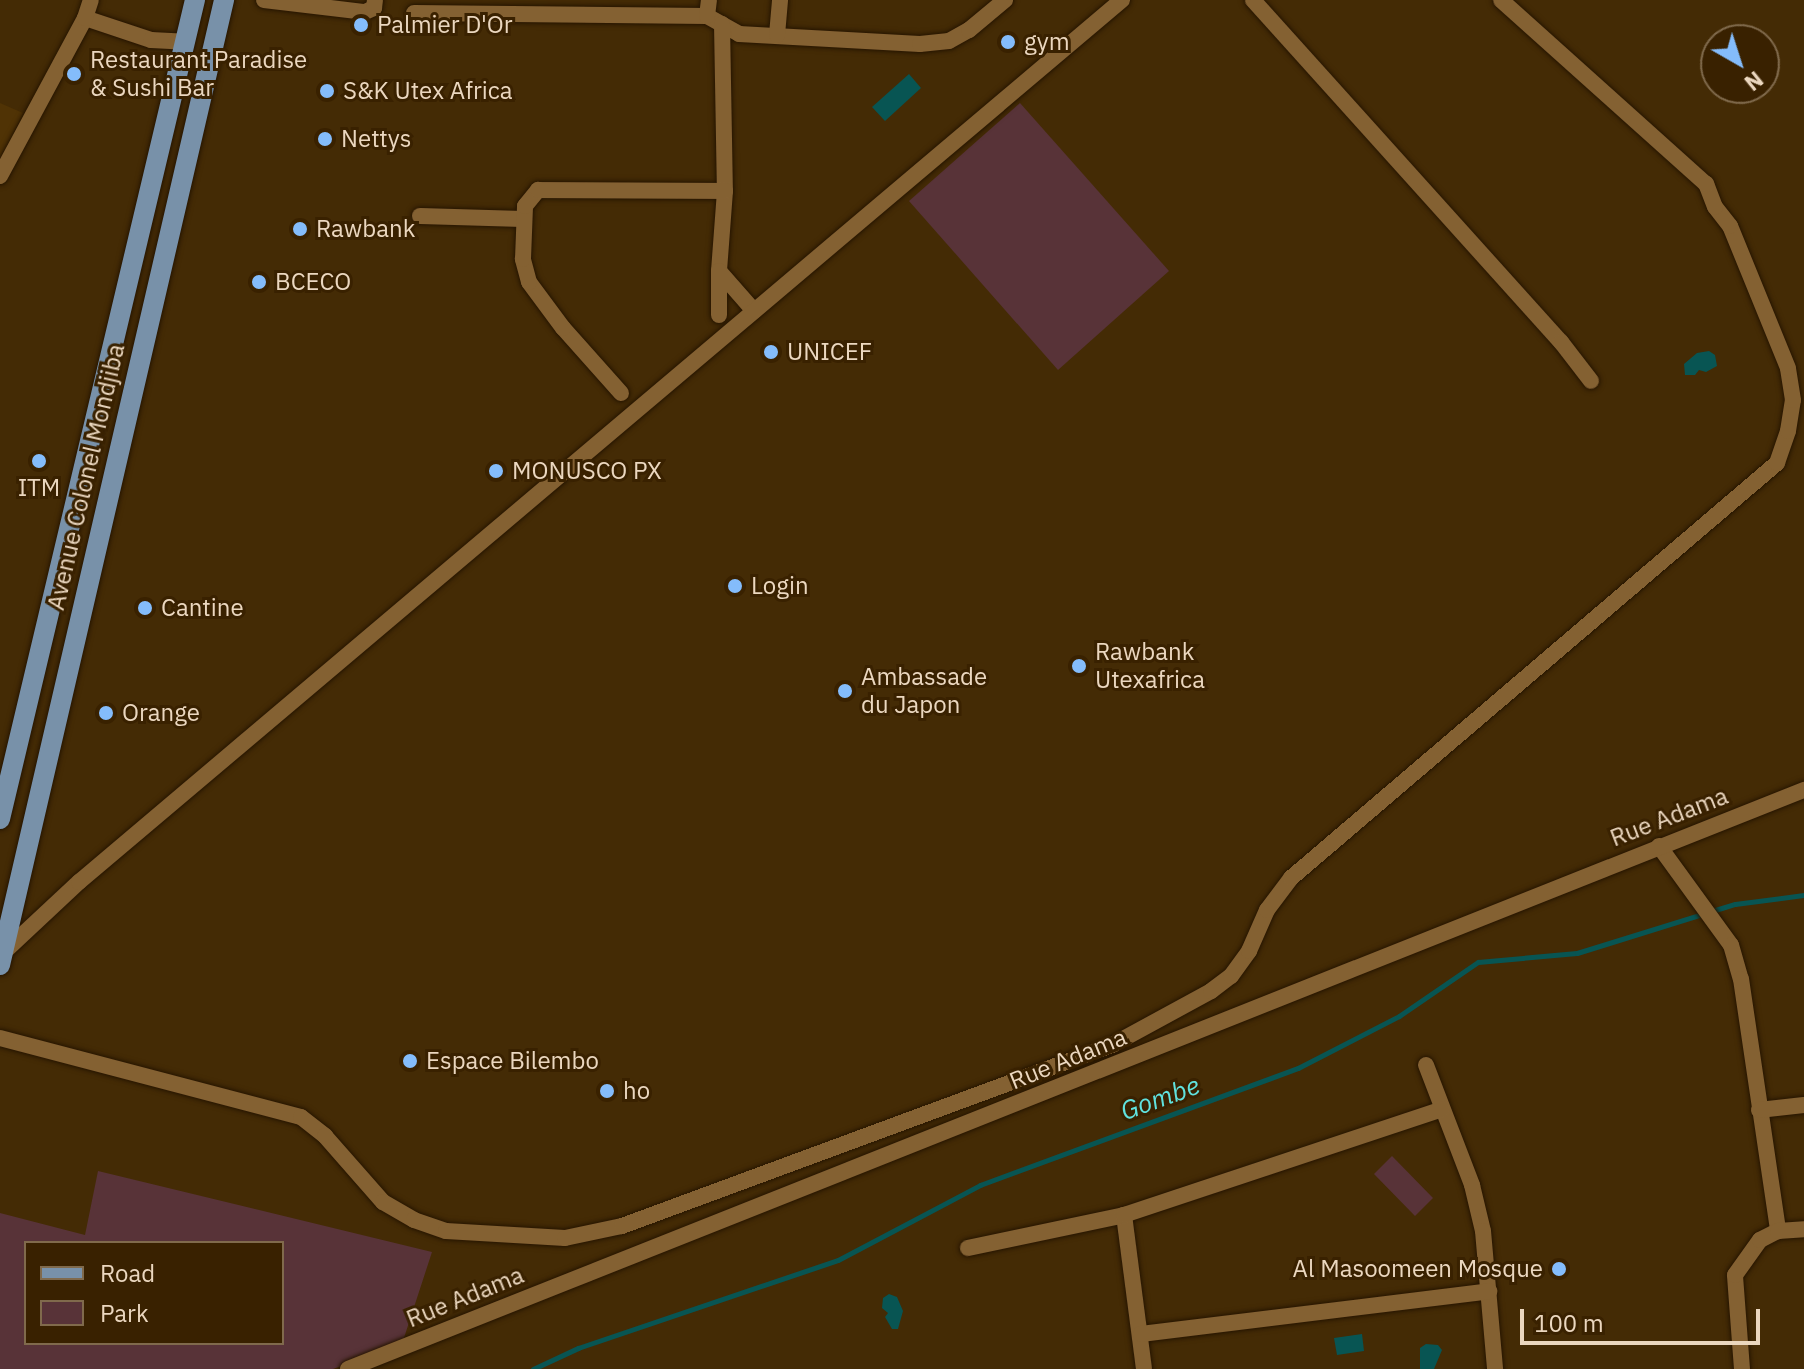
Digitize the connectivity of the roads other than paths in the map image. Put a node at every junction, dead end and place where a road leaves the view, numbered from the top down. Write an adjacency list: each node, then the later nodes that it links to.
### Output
1 (91, 0): 13 (street)
2 (195, 0): 15 (main road, Avenue Colonel Mondjiba)
3 (224, 0): 21 (main road, Avenue Colonel Mondjiba)
4 (264, 0): 5 (street)
5 (375, 0)
6 (780, 0): 14 (street)
7 (1122, 0): 23 (street)
8 (1253, 0): 25 (street)
9 (1501, 0): 31 (street)
10 (1000, 3): 14 (street)
11 (414, 13): 12 (street)
12 (713, 13): 14 (street); 17 (street)
13 (85, 18): 15 (street); 16 (street)
14 (777, 35)
15 (185, 42): 20 (main road, Avenue Colonel Mondjiba)
16 (0, 176)
17 (725, 191): 19 (street); 22 (street)
18 (420, 216): 19 (street)
19 (523, 219): 26 (street)
20 (142, 220): 21 (main road); 28 (main road, Avenue Colonel Mondjiba)
21 (170, 227): 30 (main road, Avenue Colonel Mondjiba)
22 (719, 271): 23 (street); 24 (street)
23 (754, 311): 30 (street)
24 (719, 315)
25 (1591, 381)
26 (621, 393)
27 (1804, 790): 29 (street, Rue Adama)
28 (0, 819)
29 (1659, 846): 35 (street); 42 (street, Rue Adama)
30 (1, 957)
31 (0, 1038)
32 (1426, 1065): 34 (street)
33 (1804, 1105): 35 (street)
34 (1442, 1109): 36 (street); 40 (street)
35 (1759, 1110): 38 (street)
36 (1124, 1215): 39 (street); 41 (street)
37 (1804, 1229): 38 (street)
38 (1778, 1231): 45 (street)
39 (968, 1248)
40 (1489, 1291): 41 (street); 44 (street)
41 (1141, 1334): 43 (street)
42 (348, 1369)
43 (1144, 1369)
44 (1495, 1369)
45 (1742, 1369)

